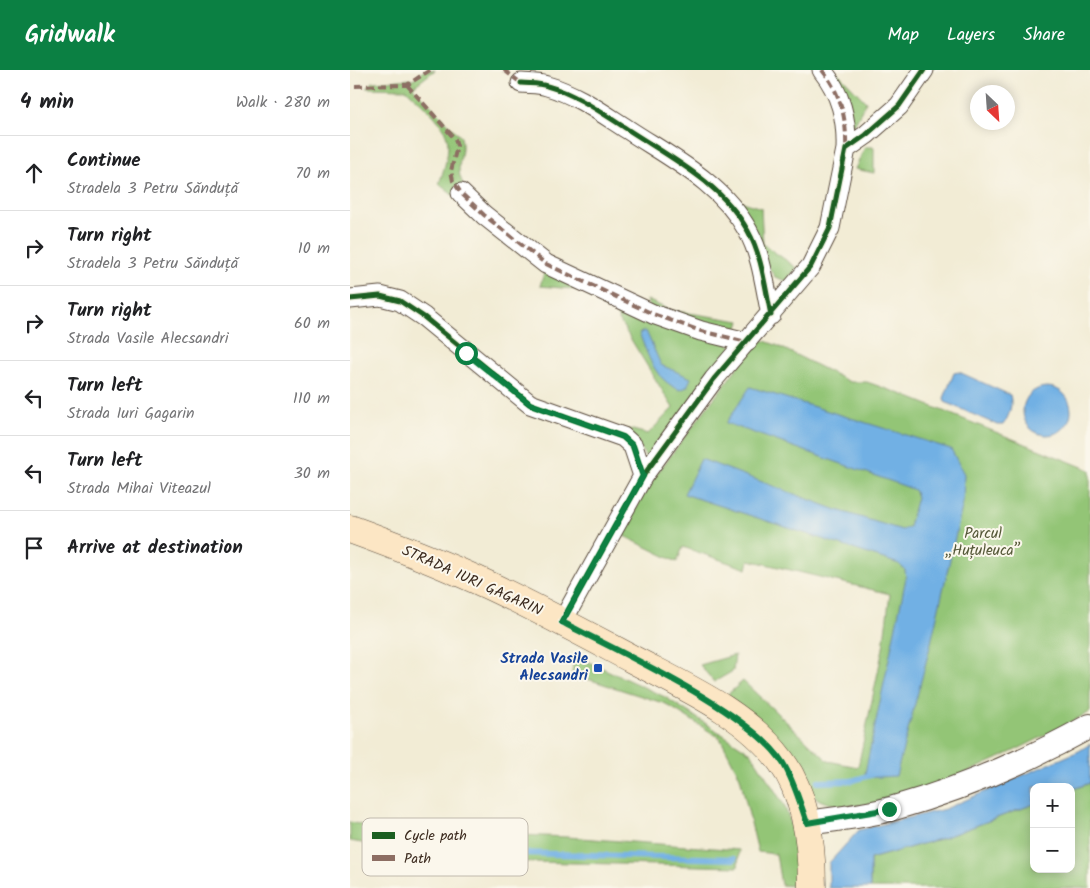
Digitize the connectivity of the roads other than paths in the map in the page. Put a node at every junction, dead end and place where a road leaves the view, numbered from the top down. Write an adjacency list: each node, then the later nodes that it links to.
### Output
1 (822, 70): 4 (street)
2 (924, 70): 4 (street)
3 (521, 84): 7 (street)
4 (846, 149): 7 (street)
5 (461, 193): 8 (street)
6 (350, 299): 9 (street)
7 (771, 315): 8 (street)
8 (747, 342): 9 (street)
9 (643, 476): 11 (street)
10 (350, 529): 11 (main road, STRADA IURI GAGARIN)
11 (562, 622): 13 (main road, STRADA IURI GAGARIN)
12 (1090, 726): 13 (street)
13 (807, 823): 14 (main road, STRADA IURI GAGARIN)
14 (812, 888)

